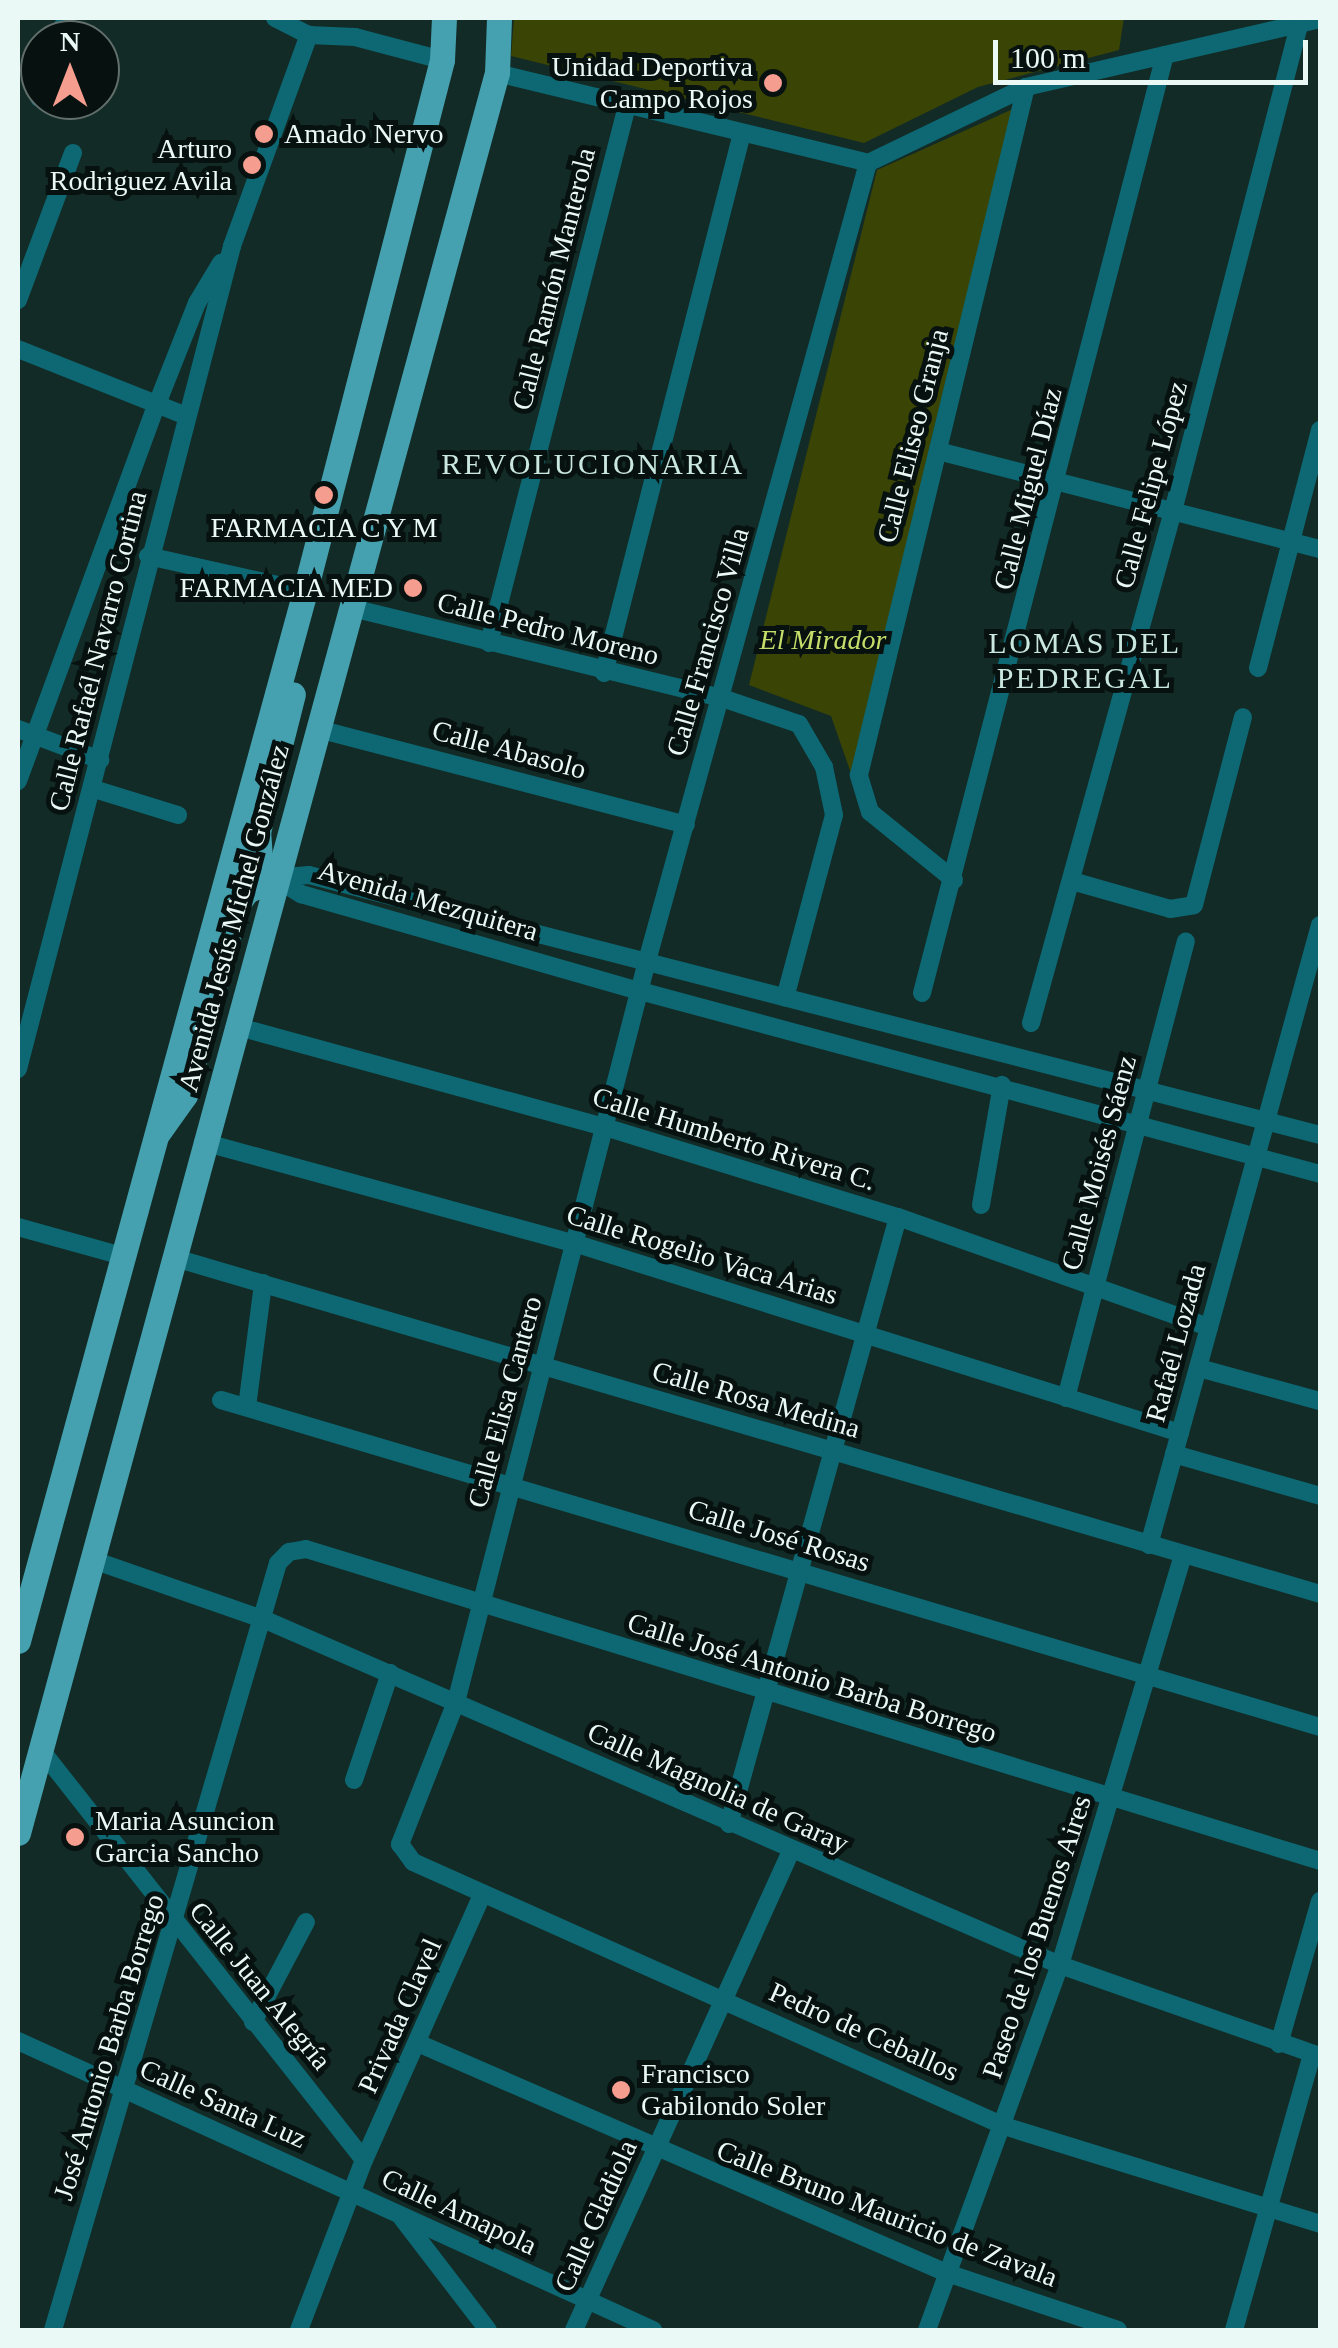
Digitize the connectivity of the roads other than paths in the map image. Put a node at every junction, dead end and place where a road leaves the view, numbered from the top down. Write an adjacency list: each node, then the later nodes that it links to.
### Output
1 (275, 18): 7 (street)
2 (365, 18): 8 (street)
3 (444, 18): 10 (main road, Avenida Jesús Michel González)
4 (499, 18): 11 (main road, Avenida Jesús Michel González)
5 (1320, 20): 6 (street)
6 (1300, 21): 9 (street); 25 (street, Calle Felipe López)
7 (309, 35): 8 (street); 17 (street, Calle Rafaél Navarro Cortina)
8 (355, 37): 10 (street)
9 (1165, 55): 12 (street); 24 (street, Calle Miguel Díaz)
10 (442, 60): 29 (main road, Avenida Jesús Michel González)
11 (497, 73): 13 (street); 30 (main road, Avenida Jesús Michel González)
12 (1026, 87): 16 (street); 23 (street, Calle Eliseo Granja)
13 (628, 102): 14 (street); 31 (street, Calle Ramón Manterola)
14 (742, 134): 16 (street); 33 (street)
15 (72, 153): 18 (street)
16 (868, 163): 34 (street, Calle Francisco Villa)
17 (232, 246): 20 (street, Calle Rafaél Navarro Cortina); 21 (street, Calle Rafaél Navarro Cortina)
18 (18, 300)
19 (18, 349): 20 (street)
20 (157, 404): 21 (street); 37 (street, Calle Rafaél Navarro Cortina)
21 (186, 416): 28 (street, Calle Rafaél Navarro Cortina)
22 (1320, 430): 26 (street)
23 (938, 450): 24 (street); 44 (street, Calle Eliseo Granja)
24 (1059, 482): 25 (street); 44 (street, Calle Miguel Díaz)
25 (1173, 512): 26 (street); 45 (street, Calle Felipe López)
26 (1292, 542): 27 (street); 32 (street)
27 (1320, 549)
28 (148, 556): 29 (street); 38 (street, Calle Rafaél Navarro Cortina)
29 (305, 590): 43 (main road); 62 (main road, Avenida Jesús Michel González)
30 (352, 608): 31 (street, Calle Pedro Moreno); 36 (main road, Avenida Jesús Michel González)
31 (489, 643): 33 (street, Calle Pedro Moreno)
32 (1258, 668)
33 (604, 673): 34 (street, Calle Pedro Moreno)
34 (722, 698): 42 (street, Calle Francisco Villa); 51 (street, Calle Pedro Moreno)
35 (1243, 717): 45 (street)
36 (318, 729): 42 (street, Calle Abasolo); 43 (main road, Avenida Jesús Michel González)
37 (26, 732): 38 (street); 39 (street, Calle Rafaél Navarro Cortina)
38 (100, 760): 40 (street, Calle Rafaél Navarro Cortina)
39 (18, 781)
40 (94, 789): 41 (street); 54 (street, Calle Rafaél Navarro Cortina)
41 (178, 815)
42 (686, 825): 48 (street, Calle Francisco Villa)
43 (275, 878): 48 (street, Avenida Mezquitera); 49 (street, Avenida Mezquitera); 53 (main road, Avenida Jesús Michel González); 62 (main road)
44 (954, 880): 50 (street, Calle Miguel Díaz)
45 (1072, 881): 52 (street, Calle Felipe López)
46 (1320, 925): 57 (street, Rafaél Lozada)
47 (1186, 942): 56 (street, Calle Moisés Sáenz)
48 (647, 961): 49 (street, Calle Elisa Cantero); 51 (street, Avenida Mezquitera)
49 (640, 991): 55 (street, Avenida Mezquitera); 59 (street, Calle Elisa Cantero)
50 (922, 993)
51 (785, 998): 56 (street, Avenida Mezquitera)
52 (1031, 1023)
53 (236, 1026): 59 (street, Calle Humberto Rivera C.); 61 (main road, Avenida Jesús Michel González)
54 (18, 1070)
55 (1002, 1085): 58 (street, Avenida Mezquitera); 65 (street)
56 (1146, 1090): 57 (street, Avenida Mezquitera); 58 (street, Calle Moisés Sáenz)
57 (1266, 1120): 60 (street, Avenida Mezquitera); 63 (street, Rafaél Lozada)
58 (1137, 1125): 63 (street, Avenida Mezquitera); 72 (street, Calle Moisés Sáenz)
59 (608, 1128): 66 (street, Calle Humberto Rivera C.); 68 (street, Calle Elisa Cantero)
60 (1320, 1135)
61 (203, 1142): 68 (street, Calle Rogelio Vaca Arias); 70 (main road, Avenida Jesús Michel González)
62 (147, 1150): 69 (main road, Avenida Jesús Michel González)
63 (1256, 1156): 64 (street, Avenida Mezquitera); 73 (street, Rafaél Lozada)
64 (1320, 1174)
65 (981, 1205)
66 (898, 1217): 72 (street, Calle Humberto Rivera C.); 74 (street)
67 (18, 1227): 69 (street)
68 (577, 1244): 74 (street, Calle Rogelio Vaca Arias); 75 (street, Calle Elisa Cantero)
69 (119, 1255): 94 (main road, Avenida Jesús Michel González)
70 (175, 1258): 71 (street, Calle Rosa Medina); 89 (main road, Avenida Jesús Michel González)
71 (263, 1283): 75 (street, Calle Rosa Medina); 80 (street)
72 (1096, 1285): 73 (street, Calle Humberto Rivera C.); 77 (street, Calle Moisés Sáenz)
73 (1209, 1327): 76 (street, Rafaél Lozada)
74 (865, 1334): 77 (street, Calle Rogelio Vaca Arias); 82 (street)
75 (544, 1366): 82 (street, Calle Rosa Medina); 84 (street, Calle Elisa Cantero)
76 (1199, 1368): 79 (street); 81 (street, Rafaél Lozada)
77 (1066, 1398): 81 (street, Calle Rogelio Vaca Arias)
78 (221, 1400): 80 (street, Calle José Rosas)
79 (1320, 1401)
80 (246, 1407): 84 (street, Calle José Rosas)
81 (1180, 1433): 83 (street, Rafaél Lozada)
82 (832, 1452): 86 (street, Calle Rosa Medina); 90 (street)
83 (1174, 1454): 85 (street); 86 (street, Rafaél Lozada)
84 (512, 1484): 90 (street, Calle José Rosas); 92 (street, Calle Elisa Cantero)
85 (1320, 1496)
86 (1149, 1545): 88 (street, Calle Rosa Medina)
87 (288, 1552): 92 (street, Calle José Antonio Barba Borrego); 93 (street, José Antonio Barba Borrego)
88 (1184, 1554): 91 (street, Calle Rosa Medina); 95 (street, Paseo de los Buenos Aires)
89 (96, 1561): 93 (street, Calle Magnolia de Garay); 100 (main road, Avenida Jesús Michel González)
90 (799, 1571): 95 (street, Calle José Rosas); 97 (street)
91 (1320, 1594)
92 (480, 1604): 97 (street, Calle José Antonio Barba Borrego); 98 (street, Calle Elisa Cantero)
93 (263, 1618): 96 (street, Calle Magnolia de Garay); 111 (street, José Antonio Barba Borrego)
94 (18, 1641)
95 (1148, 1672): 99 (street, Calle José Rosas); 102 (street, Paseo de los Buenos Aires)
96 (390, 1673): 98 (street, Calle Magnolia de Garay); 101 (street)
97 (766, 1694): 102 (street, Calle José Antonio Barba Borrego); 103 (street)
98 (456, 1702): 103 (street, Calle Magnolia de Garay); 105 (street, Calle Elisa Cantero)
99 (1320, 1727)
100 (42, 1750): 104 (main road, Avenida Jesús Michel González); 111 (street, Calle Juan Alegría)
101 (354, 1780)
102 (1111, 1797): 107 (street, Calle José Antonio Barba Borrego); 112 (street, Paseo de los Buenos Aires)
103 (730, 1824): 106 (street, Calle Magnolia de Garay)
104 (18, 1833)
105 (402, 1851): 108 (street, Pedro de Ceballos)
106 (791, 1851): 112 (street, Calle Magnolia de Garay); 113 (street, Calle Gladiola)
107 (1320, 1861)
108 (483, 1893): 113 (street, Pedro de Ceballos); 116 (street, Privada Clavel)
109 (1320, 1902): 117 (street)
110 (306, 1922): 114 (street)
111 (176, 1925): 114 (street, Calle Juan Alegría); 119 (street, José Antonio Barba Borrego)
112 (1060, 1965): 117 (street, Calle Magnolia de Garay); 120 (street, Paseo de los Buenos Aires)
113 (724, 1999): 120 (street, Pedro de Ceballos); 121 (street, Calle Gladiola)
114 (253, 2022): 122 (street, Calle Juan Alegría)
115 (18, 2041): 119 (street, Calle Santa Luz)
116 (420, 2044): 121 (street, Calle Bruno Mauricio de Zavala); 122 (street, Privada Clavel)
117 (1280, 2044): 118 (street, Calle Magnolia de Garay)
118 (1316, 2055): 124 (street)
119 (122, 2089): 123 (street, Calle Santa Luz); 129 (street, José Antonio Barba Borrego)
120 (1004, 2126): 124 (street, Pedro de Ceballos); 127 (street, Paseo de los Buenos Aires)
121 (655, 2152): 127 (street, Calle Bruno Mauricio de Zavala); 128 (street, Calle Gladiola)
122 (364, 2160): 123 (street, Privada Clavel)
123 (352, 2193): 125 (street, Calle Amapola); 130 (street, Privada Clavel)
124 (1271, 2208): 126 (street, Pedro de Ceballos); 136 (street)
125 (399, 2214): 128 (street, Calle Amapola); 131 (street)
126 (1320, 2224)
127 (947, 2274): 134 (street, Paseo de los Buenos Aires); 135 (street, Calle Bruno Mauricio de Zavala)
128 (587, 2301): 132 (street, Calle Gladiola); 133 (street, Calle Amapola)
129 (54, 2330)
130 (299, 2330)
131 (488, 2330)
132 (574, 2330)
133 (653, 2330)
134 (927, 2330)
135 (1118, 2330)
136 (1234, 2330)

